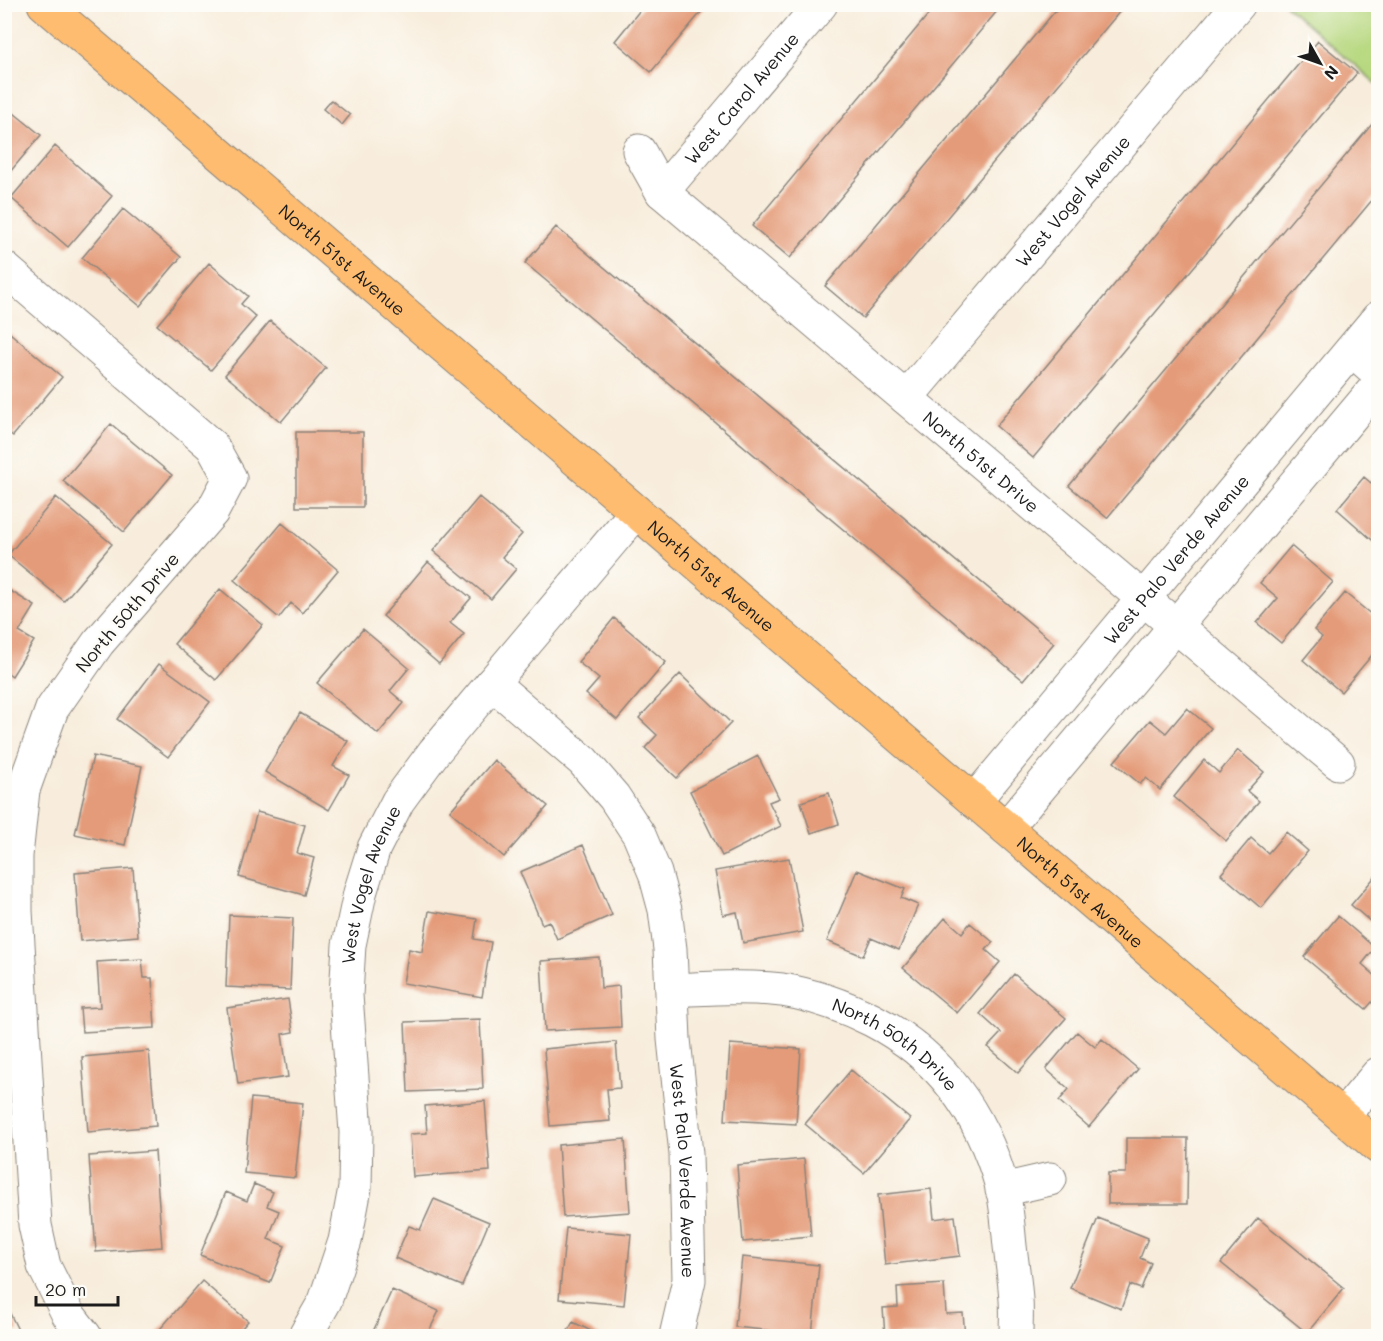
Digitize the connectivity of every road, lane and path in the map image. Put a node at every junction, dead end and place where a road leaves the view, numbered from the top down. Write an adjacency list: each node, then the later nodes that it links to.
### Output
1 (44, 4): 12 (main road, North 51st Avenue)
2 (821, 4): 5 (street, West Carol Avenue)
3 (1239, 4): 11 (street, West Vogel Avenue)
4 (639, 151): 5 (street, North 51st Drive)
5 (662, 192): 11 (street, North 51st Drive)
6 (4, 268): 25 (street, North 50th Drive)
7 (1378, 318): 8 (street, West Palo Verde Avenue)
8 (1352, 350): 9 (street); 13 (street, West Palo Verde Avenue)
9 (1378, 373)
10 (1378, 385): 14 (street)
11 (906, 398): 13 (street, North 51st Drive)
12 (636, 512): 15 (street, West Vogel Avenue); 17 (main road, North 51st Avenue)
13 (1143, 599): 14 (street, North 51st Drive); 17 (street, West Palo Verde Avenue)
14 (1176, 626): 16 (street, North 51st Drive); 18 (street)
15 (492, 683): 19 (street); 26 (street, West Vogel Avenue)
16 (1338, 763)
17 (974, 801): 18 (main road, North 51st Avenue)
18 (1006, 828): 21 (main road, North 51st Avenue)
19 (673, 990): 24 (street, North 50th Drive); 27 (street, West Palo Verde Avenue)
20 (1378, 1074): 21 (street)
21 (1343, 1116): 22 (main road, North 51st Avenue)
22 (1378, 1147)
23 (1050, 1179): 24 (street)
24 (1002, 1190): 28 (street, North 50th Drive)
25 (85, 1336)
26 (306, 1336)
27 (676, 1336)
28 (1016, 1336)

